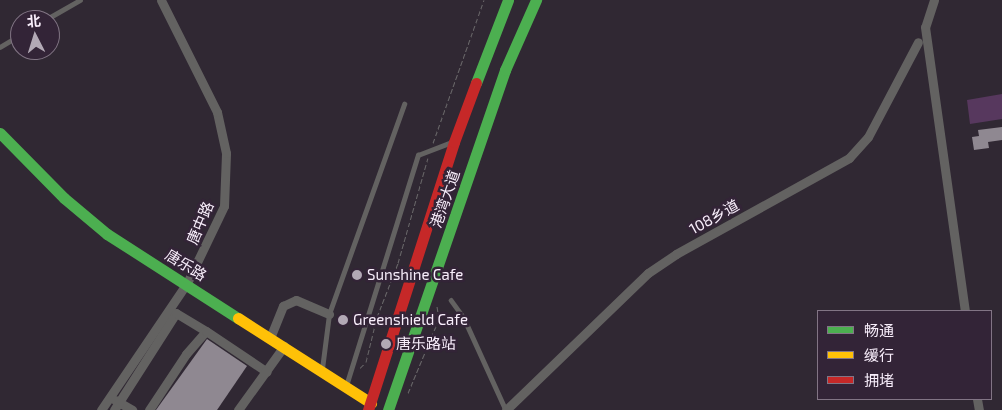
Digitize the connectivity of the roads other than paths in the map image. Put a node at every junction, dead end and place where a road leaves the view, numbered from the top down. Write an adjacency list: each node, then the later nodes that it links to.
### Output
1 (80, 0): 6 (lane)
2 (161, 0): 11 (street, 唐中路)
3 (508, 0): 10 (main road, 港湾大道)
4 (536, 0): 28 (main road, 港湾大道)
5 (934, 0): 13 (street)
6 (60, 11)
7 (918, 42): 29 (street, 108乡道)
8 (404, 104): 14 (lane)
9 (0, 133): 11 (main road, 唐乐路)
10 (454, 142): 20 (lane); 23 (main road, 港湾大道)
11 (187, 283): 16 (main road, 唐乐路); 21 (street, 唐中路)
12 (451, 300): 29 (lane)
13 (965, 310)
14 (329, 314): 16 (street); 18 (lane)
15 (206, 331): 19 (street); 22 (street); 26 (street)
16 (270, 338): 17 (main road, 唐乐路)
17 (284, 346): 18 (main road, 唐乐路); 19 (street)
18 (322, 371): 20 (main road, 唐乐路)
19 (267, 372): 27 (street)
20 (346, 387): 23 (main road, 唐乐路)
21 (109, 396): 22 (street); 24 (street, 唐中路)
22 (116, 406): 25 (street)
23 (373, 408)
24 (100, 410)
25 (132, 410)
26 (149, 410)
27 (238, 410)
28 (388, 410)
29 (506, 410)

